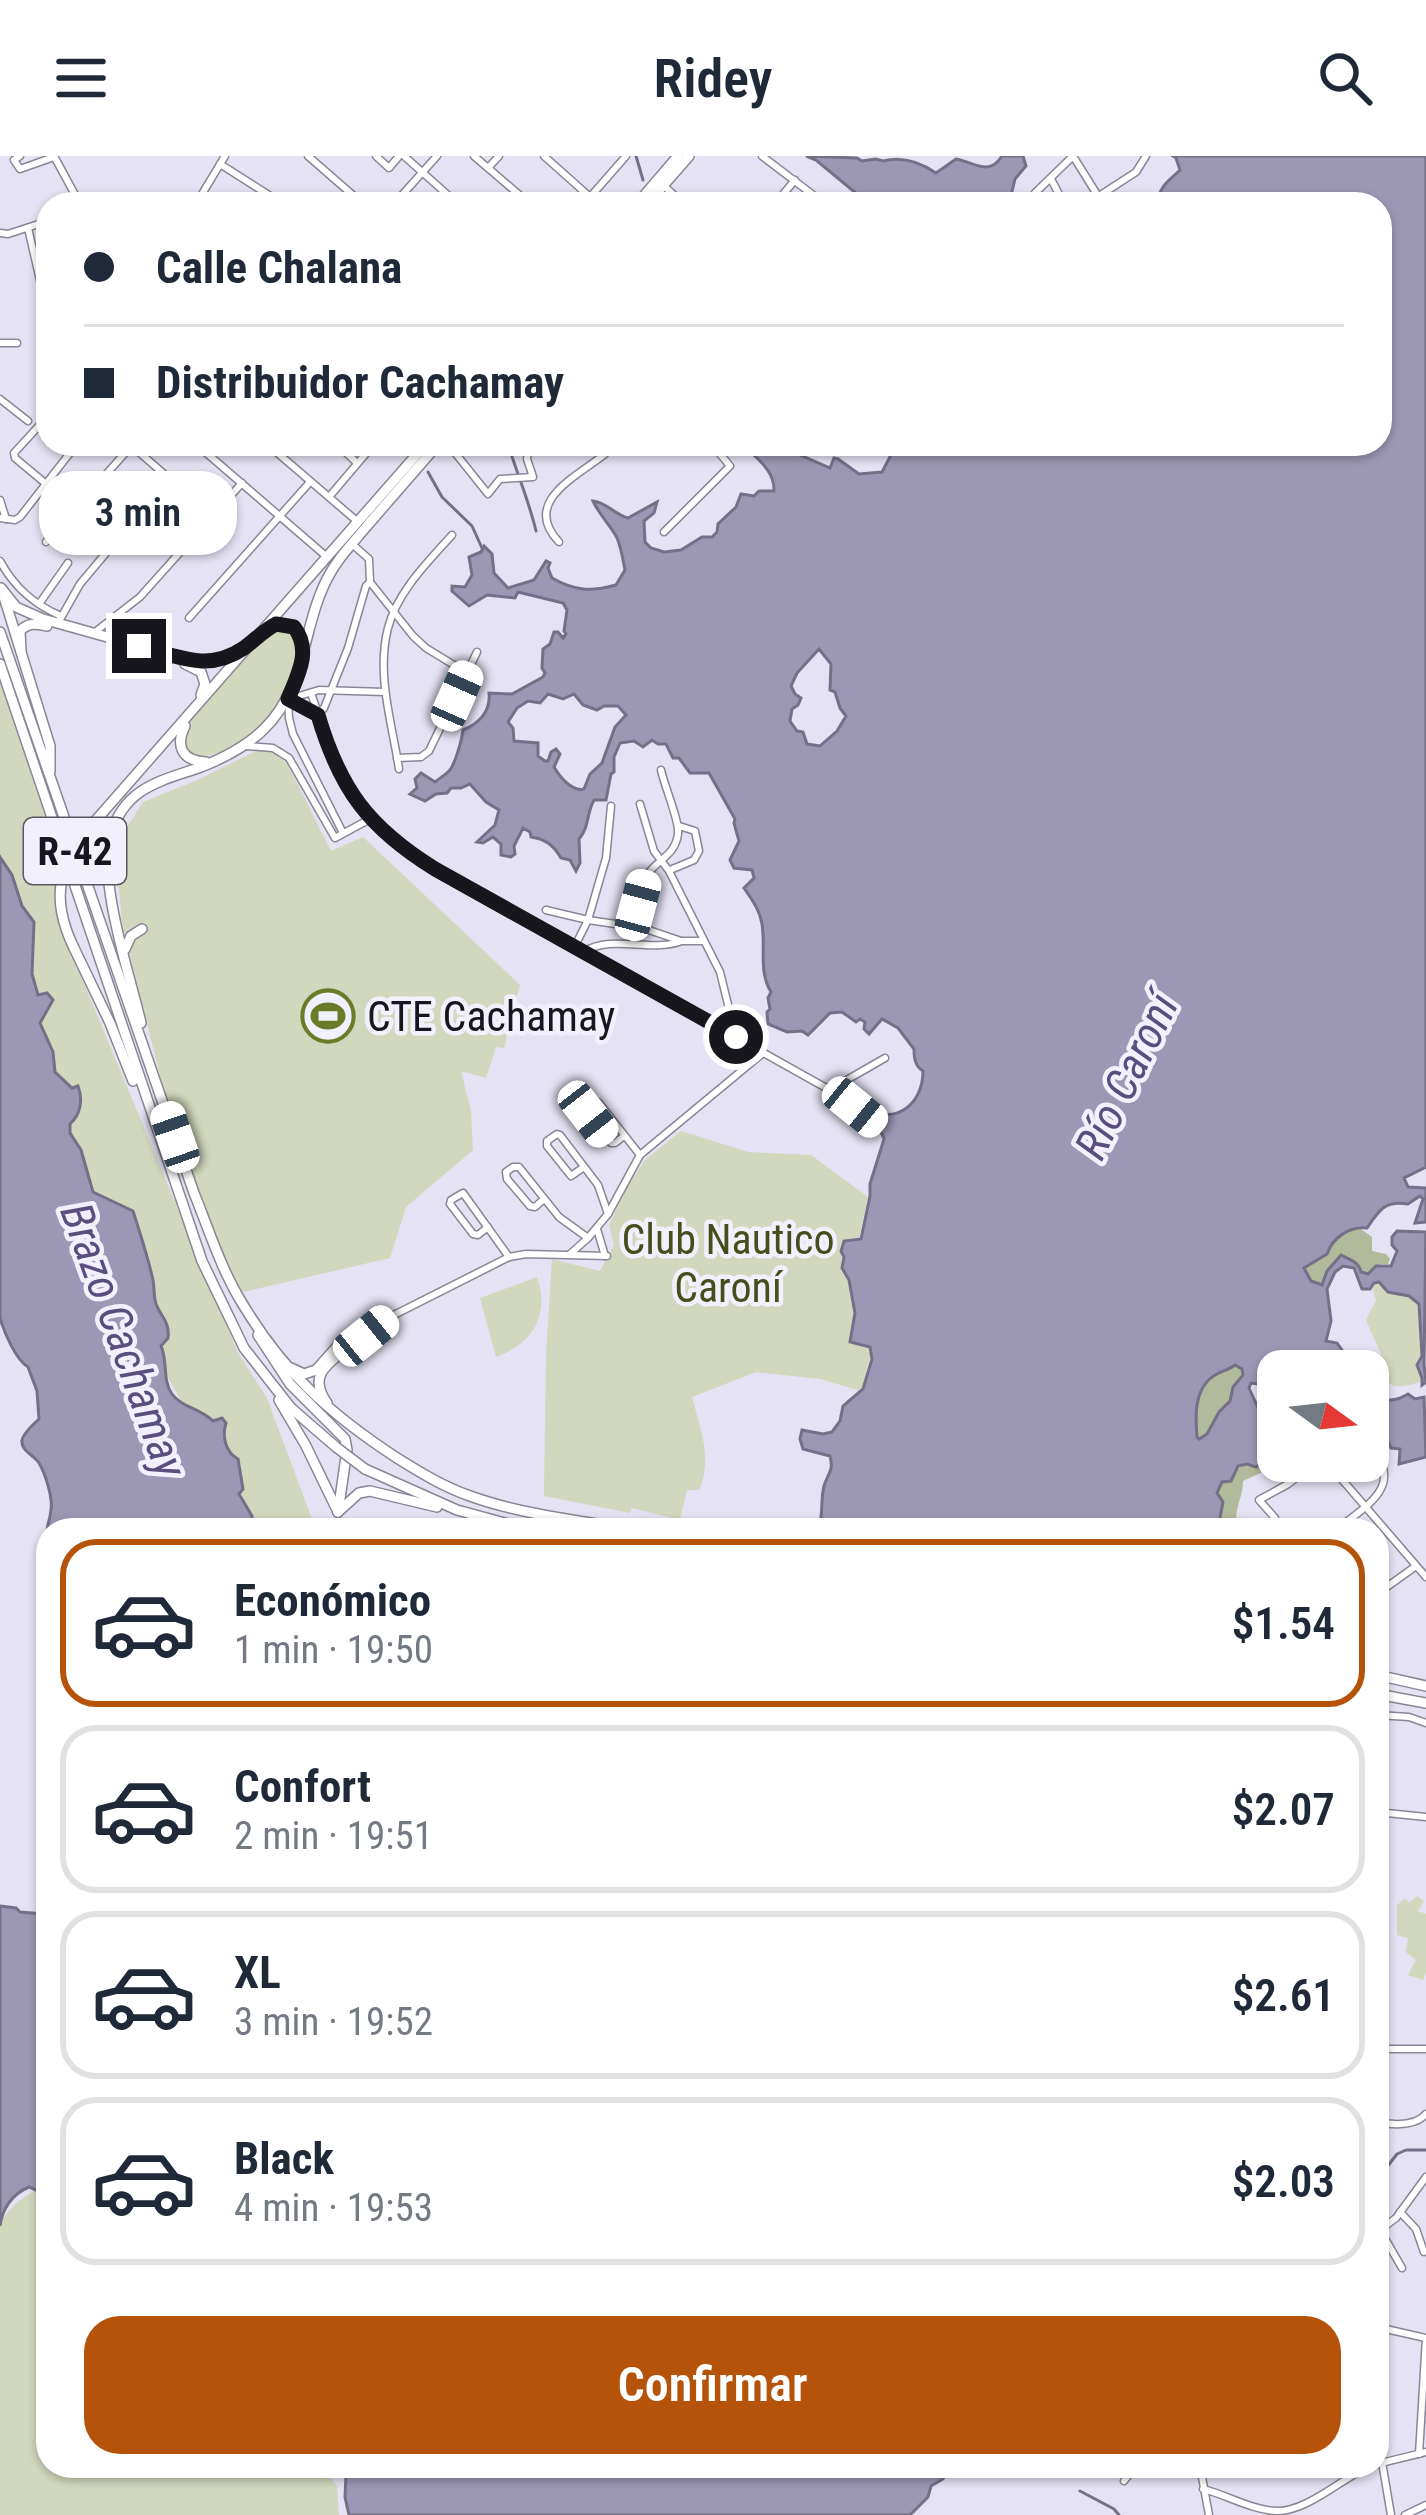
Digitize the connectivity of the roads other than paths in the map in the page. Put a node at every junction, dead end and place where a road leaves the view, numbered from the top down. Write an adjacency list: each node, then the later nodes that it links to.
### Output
1 (20, 156): 13 (street)
2 (308, 156): 25 (street)
3 (376, 156): 4 (street)
4 (402, 156): 18 (street)
5 (437, 156): 18 (street)
6 (474, 156): 17 (street)
7 (499, 156): 17 (street)
8 (544, 156): 29 (street)
9 (689, 156): 21 (main road)
10 (762, 156): 20 (street)
11 (1072, 156): 19 (street); 38 (street)
12 (1146, 156): 39 (street)
13 (54, 157): 22 (street)
14 (623, 157): 30 (street)
15 (676, 157): 31 (main road)
16 (223, 160): 23 (street); 24 (street)
17 (488, 168): 28 (street)
18 (423, 172): 26 (street); 27 (street)
19 (1051, 178): 36 (street); 37 (street)
20 (795, 180): 34 (street); 35 (street)
21 (664, 185): 32 (main road); 33 (street)
22 (76, 192)
23 (204, 192)
24 (267, 192)
25 (349, 192)
26 (405, 192)
27 (444, 192)
28 (514, 192)
29 (579, 192)
30 (594, 192)
31 (647, 192)
32 (658, 192)
33 (671, 192)
34 (785, 192)
35 (810, 192)
36 (1036, 192)
37 (1058, 192)
38 (1096, 192)
39 (1111, 192)
40 (36, 225): 41 (street)
41 (28, 228): 42 (street); 43 (street)
42 (0, 233)
43 (36, 263)
44 (0, 343): 45 (street)
45 (17, 343)
46 (0, 399): 47 (street)
47 (28, 421)
48 (36, 429): 65 (street)
49 (66, 456): 65 (street)
50 (122, 456): 75 (street)
51 (144, 456): 63 (street)
52 (210, 456): 66 (street)
53 (281, 456): 64 (street)
54 (350, 456): 62 (street)
55 (364, 456): 62 (street)
56 (416, 456): 72 (main road)
57 (428, 456): 77 (main road)
58 (458, 456): 59 (street)
59 (527, 456)
60 (602, 456): 76 (street)
61 (722, 456): 73 (street)
62 (358, 463): 67 (street)
63 (168, 479): 69 (street); 86 (street)
64 (310, 482): 67 (street); 70 (street)
65 (45, 483): 71 (street)
66 (242, 483): 69 (street); 70 (street)
67 (329, 497): 72 (street)
68 (0, 500): 71 (street)
69 (211, 515): 88 (street)
70 (279, 515): 78 (street); 85 (street)
71 (3, 518)
72 (358, 522): 78 (main road)
73 (664, 532)
74 (452, 535): 84 (street)
75 (46, 542)
76 (559, 542)
77 (352, 544): 81 (street); 92 (main road)
78 (327, 557): 89 (main road)
79 (0, 561): 83 (street)
80 (68, 562): 83 (street)
81 (370, 582): 84 (street); 95 (street)
82 (0, 587): 86 (main road); 90 (main road, R-42)
83 (38, 605): 86 (street)
84 (394, 611): 94 (street); 96 (street)
85 (190, 618)
86 (59, 620): 88 (main road)
87 (0, 632): 106 (main road, R-42)
88 (92, 634): 89 (main road)
89 (248, 645): 92 (main road); 99 (main road)
90 (20, 651): 99 (main road); 106 (main road, R-42)
91 (477, 652): 94 (street)
92 (302, 659): 98 (main road)
93 (0, 664): 128 (main road, R-42)
94 (467, 673): 102 (street)
95 (332, 690): 96 (street); 97 (street); 100 (street)
96 (386, 692): 102 (street)
97 (311, 693): 98 (street); 100 (street)
98 (288, 699): 100 (street); 101 (main road); 111 (street)
99 (196, 706): 103 (main road); 128 (main road, bridge)
100 (318, 715): 109 (street)
101 (241, 747): 103 (main road); 111 (street)
102 (397, 758): 104 (street)
103 (217, 760): 115 (main road)
104 (399, 769)
105 (661, 770): 110 (street)
106 (49, 777): 126 (main road, R-42)
107 (640, 804): 112 (street)
108 (611, 806): 116 (street)
109 (370, 819): 111 (street); 121 (street)
110 (679, 826): 112 (street); 113 (street)
111 (339, 835)
112 (662, 861): 113 (street); 117 (street)
113 (669, 871): 119 (street)
114 (546, 910): 116 (street)
115 (116, 915): 122 (main road); 122 (main road)
116 (587, 920): 117 (street); 121 (street)
117 (634, 928): 118 (street); 120 (street)
118 (681, 941): 119 (street); 120 (street)
119 (703, 941): 123 (street)
120 (633, 944): 121 (street)
121 (579, 950): 123 (street)
122 (124, 954): 126 (main road)
123 (736, 1037): 124 (street)
124 (763, 1053): 127 (street); 131 (street)
125 (885, 1058): 127 (street)
126 (152, 1070): 140 (main road, R-42)
127 (830, 1090): 129 (street)
128 (154, 1124): 142 (main road, R-42)
129 (878, 1126)
130 (624, 1136): 130 (street); 131 (street)
131 (640, 1156): 134 (street)
132 (584, 1167): 132 (street); 134 (street)
133 (544, 1199): 133 (street); 137 (street)
134 (608, 1214): 136 (street)
135 (488, 1227): 135 (street); 139 (street)
136 (597, 1228): 137 (street); 138 (street)
137 (588, 1238): 138 (street)
138 (570, 1254): 139 (street)
139 (509, 1257): 141 (street)
140 (242, 1304): 143 (main road, R-42); 150 (main road)
141 (345, 1344): 143 (main road); 144 (main road)
142 (244, 1348): 149 (main road, R-42, bridge); 150 (main road)
143 (276, 1351): 144 (main road, R-42)
144 (338, 1417): 152 (main road, R-42)
145 (1291, 1482): 153 (street)
146 (1342, 1482): 148 (street)
147 (1383, 1482): 148 (street)
148 (1364, 1506): 154 (street); 155 (street)
149 (457, 1510): 150 (main road); 151 (main road, R-42)
150 (338, 1512)
151 (486, 1518)
152 (568, 1518)
153 (1275, 1518)
154 (1350, 1518)
155 (1375, 1518)
156 (1389, 1534): 157 (street)
157 (1416, 1565): 158 (street); 159 (street)
158 (1426, 1577)
159 (1389, 1585)
160 (1389, 1678): 161 (main road)
161 (1426, 1686)
162 (1389, 1696): 163 (main road)
163 (1426, 1703)
164 (1389, 1716): 165 (street)
165 (1426, 1723)
166 (1389, 1813): 167 (street)
167 (1426, 1817)
168 (1389, 2049): 169 (street)
169 (1426, 2049)
170 (1426, 2114): 171 (street)
171 (1389, 2122)
172 (1426, 2177): 173 (street)
173 (1400, 2212): 174 (street); 175 (street)
174 (1389, 2222)
175 (1422, 2230): 177 (street)
176 (1389, 2247): 178 (street)
177 (1424, 2252)
178 (1402, 2268)
179 (1389, 2330): 180 (street)
180 (1426, 2338): 181 (street)
181 (1422, 2453): 182 (street)
182 (1389, 2461)
183 (1126, 2478): 187 (street)
184 (1202, 2478): 188 (street)
185 (1347, 2478): 188 (street)
186 (1380, 2478): 191 (street)
187 (1124, 2481)
188 (1203, 2489): 190 (street)
189 (1426, 2505): 192 (street)
190 (1209, 2515)
191 (1391, 2515)
192 (1405, 2515)

